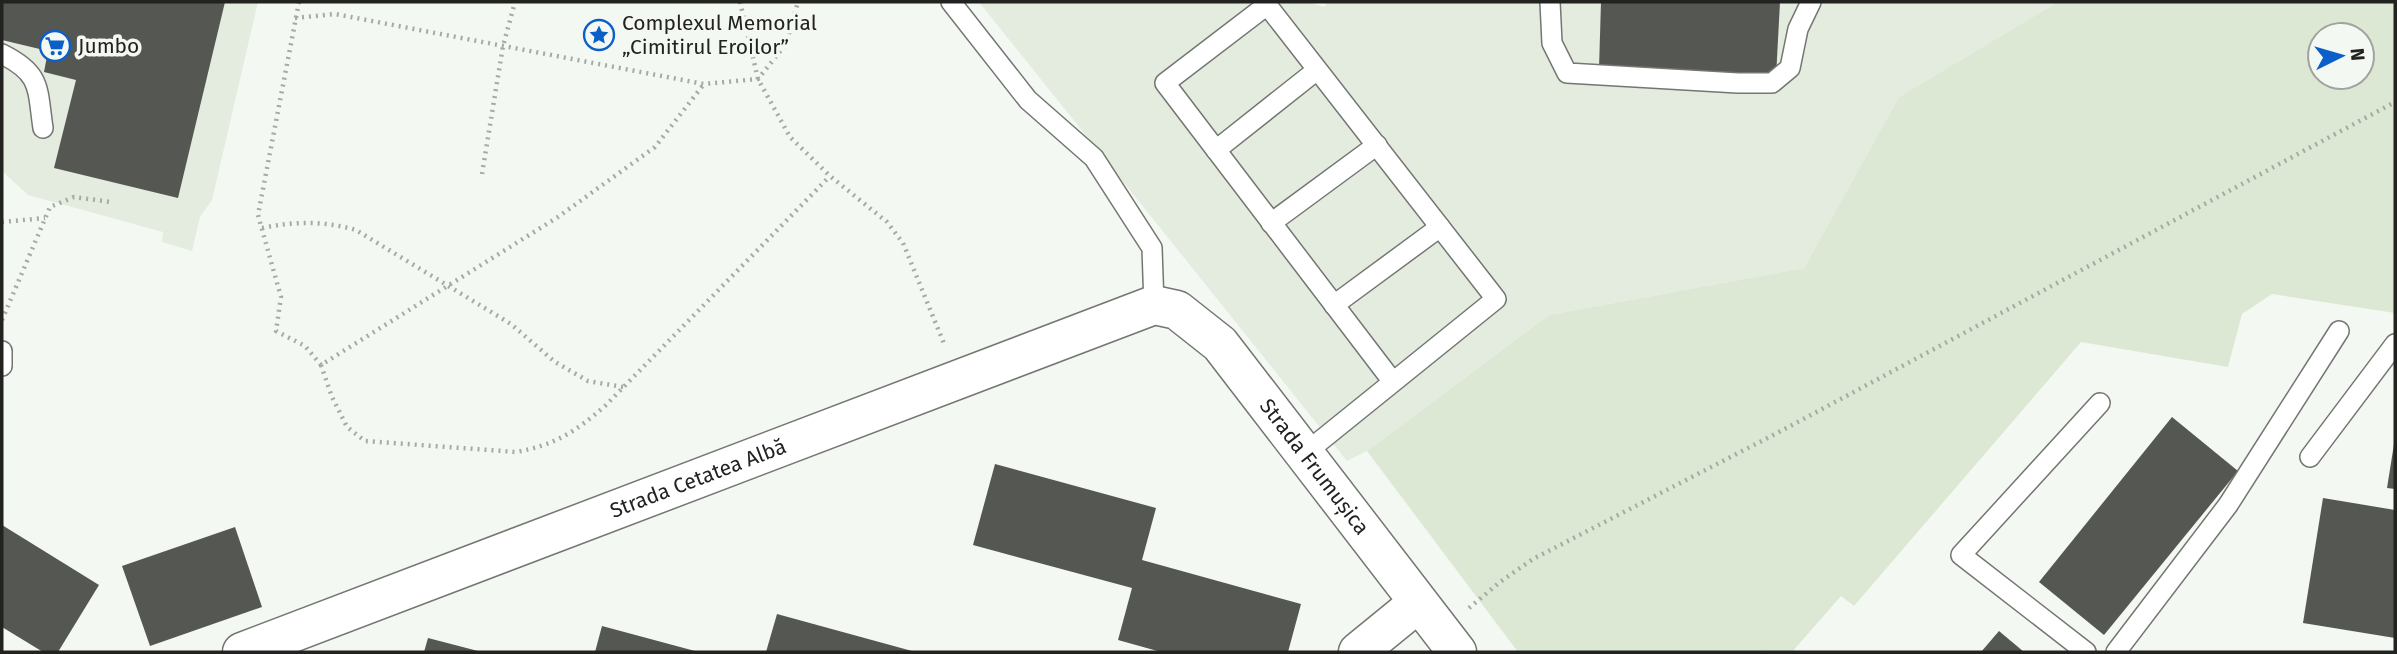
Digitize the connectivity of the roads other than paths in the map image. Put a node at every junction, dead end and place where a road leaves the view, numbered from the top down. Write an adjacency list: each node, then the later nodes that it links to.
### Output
1 (951, 2): 11 (lane)
2 (1550, 2): 3 (lane)
3 (1811, 2)
4 (2, 54): 6 (lane)
5 (1317, 70): 7 (lane); 8 (lane); 8 (lane)
6 (43, 128)
7 (1377, 145): 9 (lane); 10 (lane)
8 (1216, 150): 9 (lane)
9 (1271, 223): 12 (lane)
10 (1440, 227): 12 (lane); 17 (lane)
11 (1154, 305): 19 (street, Strada Frumușica); 23 (street, Strada Cetatea Albă)
12 (1334, 305): 17 (lane)
13 (2339, 331): 26 (lane)
14 (2395, 344): 20 (lane)
15 (2, 351): 16 (lane)
16 (2, 366)
17 (1393, 382): 19 (lane)
18 (2100, 403): 25 (lane)
19 (1304, 454): 21 (street, Strada Frumușica)
20 (2311, 457)
21 (1418, 603): 22 (street, Strada Frumușica); 24 (street)
22 (1450, 646)
23 (266, 648)
24 (1358, 652)
25 (2086, 652)
26 (2116, 652)

